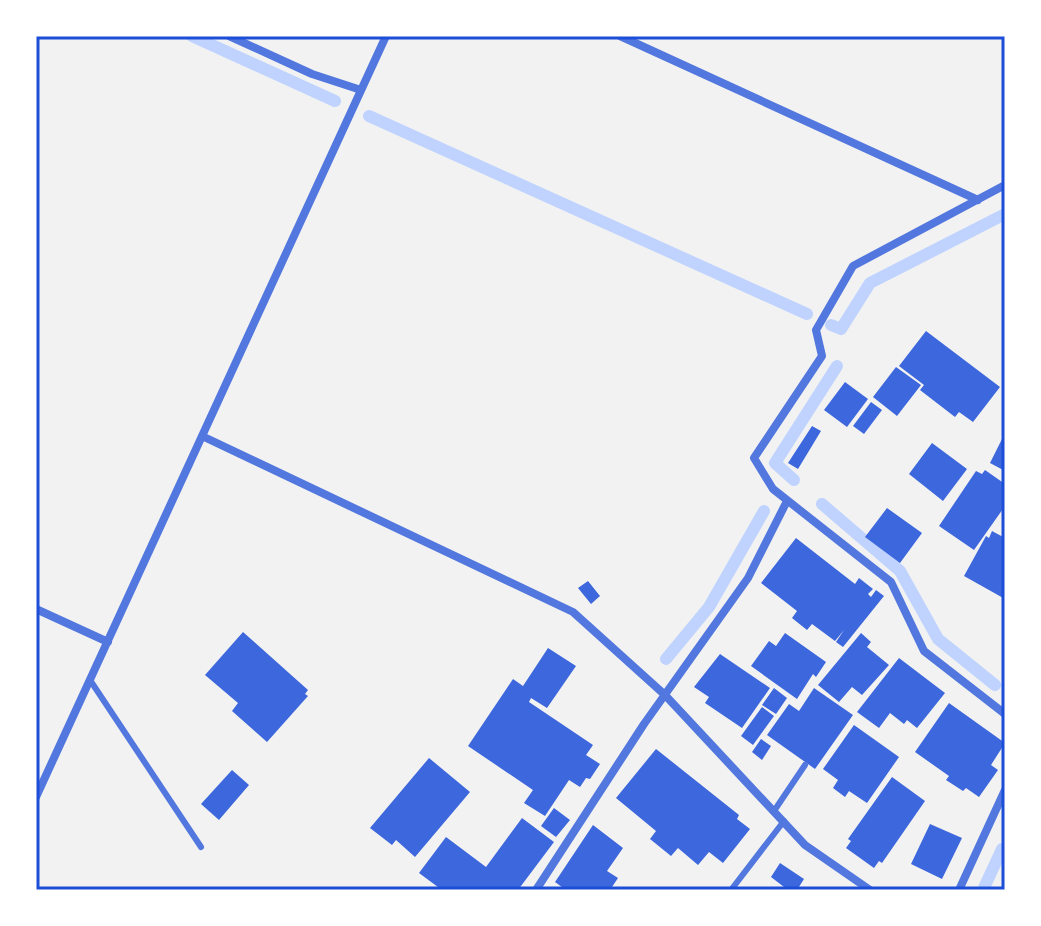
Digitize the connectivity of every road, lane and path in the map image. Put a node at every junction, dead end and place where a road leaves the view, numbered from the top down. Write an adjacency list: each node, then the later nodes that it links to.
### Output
1 (229, 36): 4 (street)
2 (386, 36): 4 (street)
3 (620, 36): 6 (street)
4 (361, 90): 7 (street)
5 (1005, 185): 6 (street)
6 (978, 200): 8 (street)
7 (202, 436): 10 (street); 12 (street)
8 (787, 501): 12 (street); 13 (street)
9 (36, 609): 10 (street)
10 (108, 642): 11 (street)
11 (90, 680): 16 (street); 19 (lane)
12 (665, 695): 17 (street); 20 (street)
13 (1005, 713)
14 (805, 765): 17 (lane)
15 (1005, 790): 23 (street)
16 (36, 797)
17 (774, 811): 18 (street)
18 (784, 821): 21 (lane); 22 (street)
19 (201, 847)
20 (536, 890)
21 (731, 890)
22 (870, 890)
23 (959, 890)

